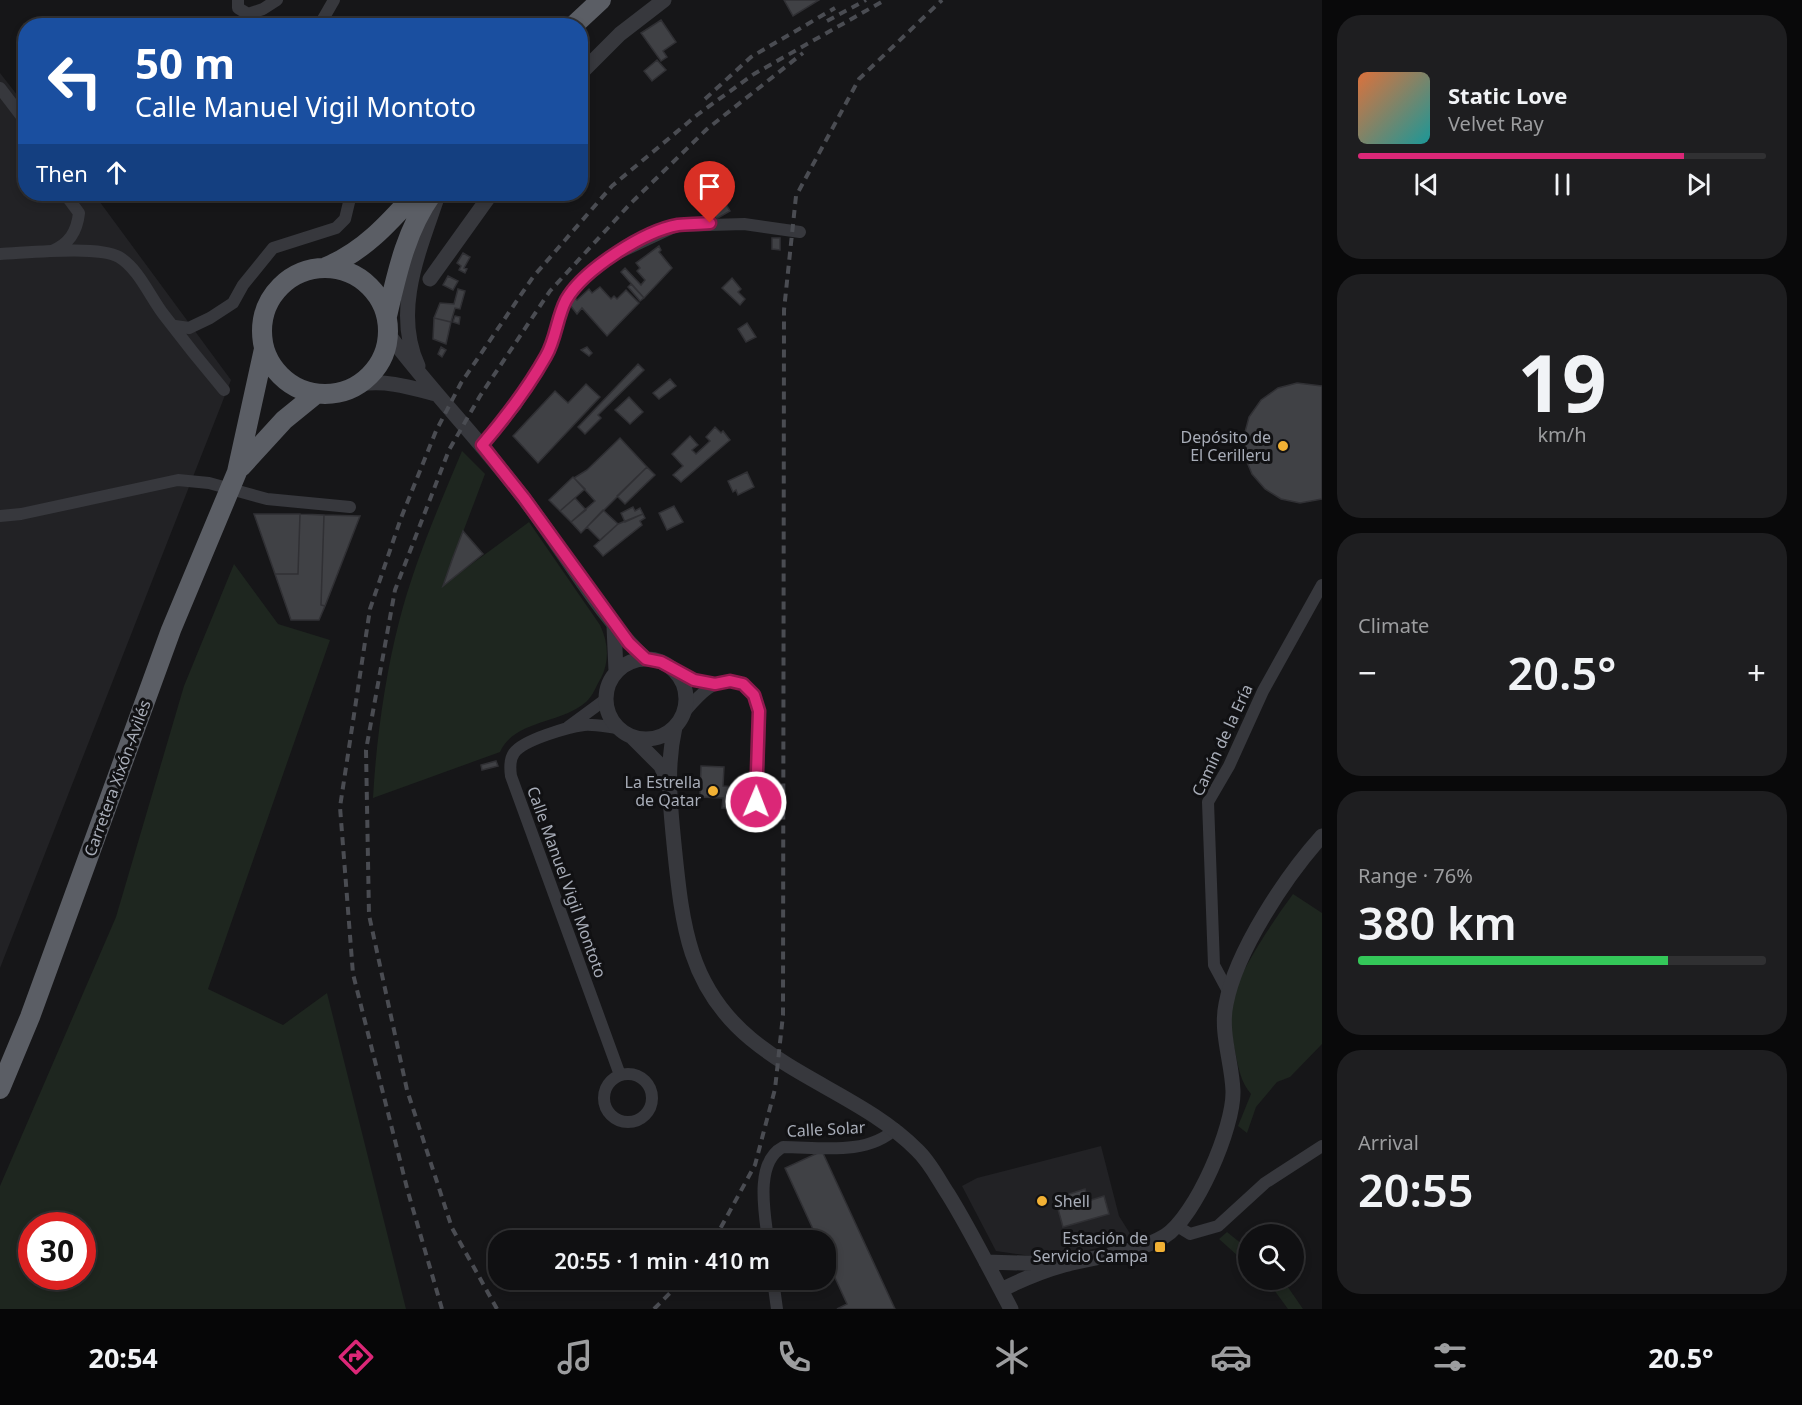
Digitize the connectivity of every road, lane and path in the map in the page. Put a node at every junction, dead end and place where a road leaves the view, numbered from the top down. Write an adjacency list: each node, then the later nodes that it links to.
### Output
1 (238, 0): 2 (street)
2 (277, 0)
3 (334, 0): 6 (street)
4 (601, 0): 7 (highway)
5 (663, 0): 8 (street)
6 (324, 18)
7 (582, 18)
8 (588, 66)
9 (0, 88): 10 (street)
10 (18, 112)
11 (70, 201): 18 (street)
12 (349, 201): 22 (street)
13 (409, 201): 20 (highway)
14 (428, 201): 23 (highway)
15 (435, 201): 25 (street)
16 (486, 201): 21 (street)
17 (800, 232): 30 (street)
18 (51, 252): 19 (street); 22 (street)
19 (0, 254)
20 (326, 267): 23 (highway); 24 (highway)
21 (430, 279)
22 (175, 326): 27 (street)
23 (388, 326): 25 (street); 26 (highway)
24 (264, 349): 28 (highway); 31 (highway, Carretera Xixón-Avilés)
25 (426, 382): 29 (street)
26 (360, 384): 28 (highway); 29 (street)
27 (224, 390)
28 (316, 394): 31 (highway, Carretera Xixón-Avilés)
29 (436, 394): 30 (street)
30 (482, 445): 35 (street)
31 (238, 470): 49 (highway, Carretera Xixón-Avilés)
32 (350, 507): 33 (street)
33 (0, 516)
34 (1322, 585): 47 (street, Camín de la Ería)
35 (614, 626): 36 (street); 38 (street)
36 (646, 659): 37 (street); 38 (street)
37 (674, 670): 39 (street); 41 (street)
38 (616, 671): 40 (street)
39 (715, 684): 41 (street); 45 (street)
40 (606, 699): 42 (street, Calle Manuel Vigil Montoto); 43 (street)
41 (679, 721): 43 (street); 44 (street)
42 (566, 729): 43 (street, Calle Manuel Vigil Montoto); 48 (street, Calle Manuel Vigil Montoto)
43 (625, 732): 44 (street)
44 (668, 782): 50 (street)
45 (756, 802)
46 (1322, 836): 47 (street)
47 (1229, 993): 52 (street)
48 (620, 1075)
49 (0, 1089)
50 (895, 1129): 53 (street, Calle Solar); 54 (street)
51 (1322, 1146): 52 (street)
52 (1177, 1226): 55 (street)
53 (767, 1230)
54 (986, 1262): 55 (street); 57 (street)
55 (1065, 1264): 57 (street)
56 (774, 1290): 58 (street)
57 (1001, 1290): 59 (street)
58 (777, 1309)
59 (1011, 1309)

